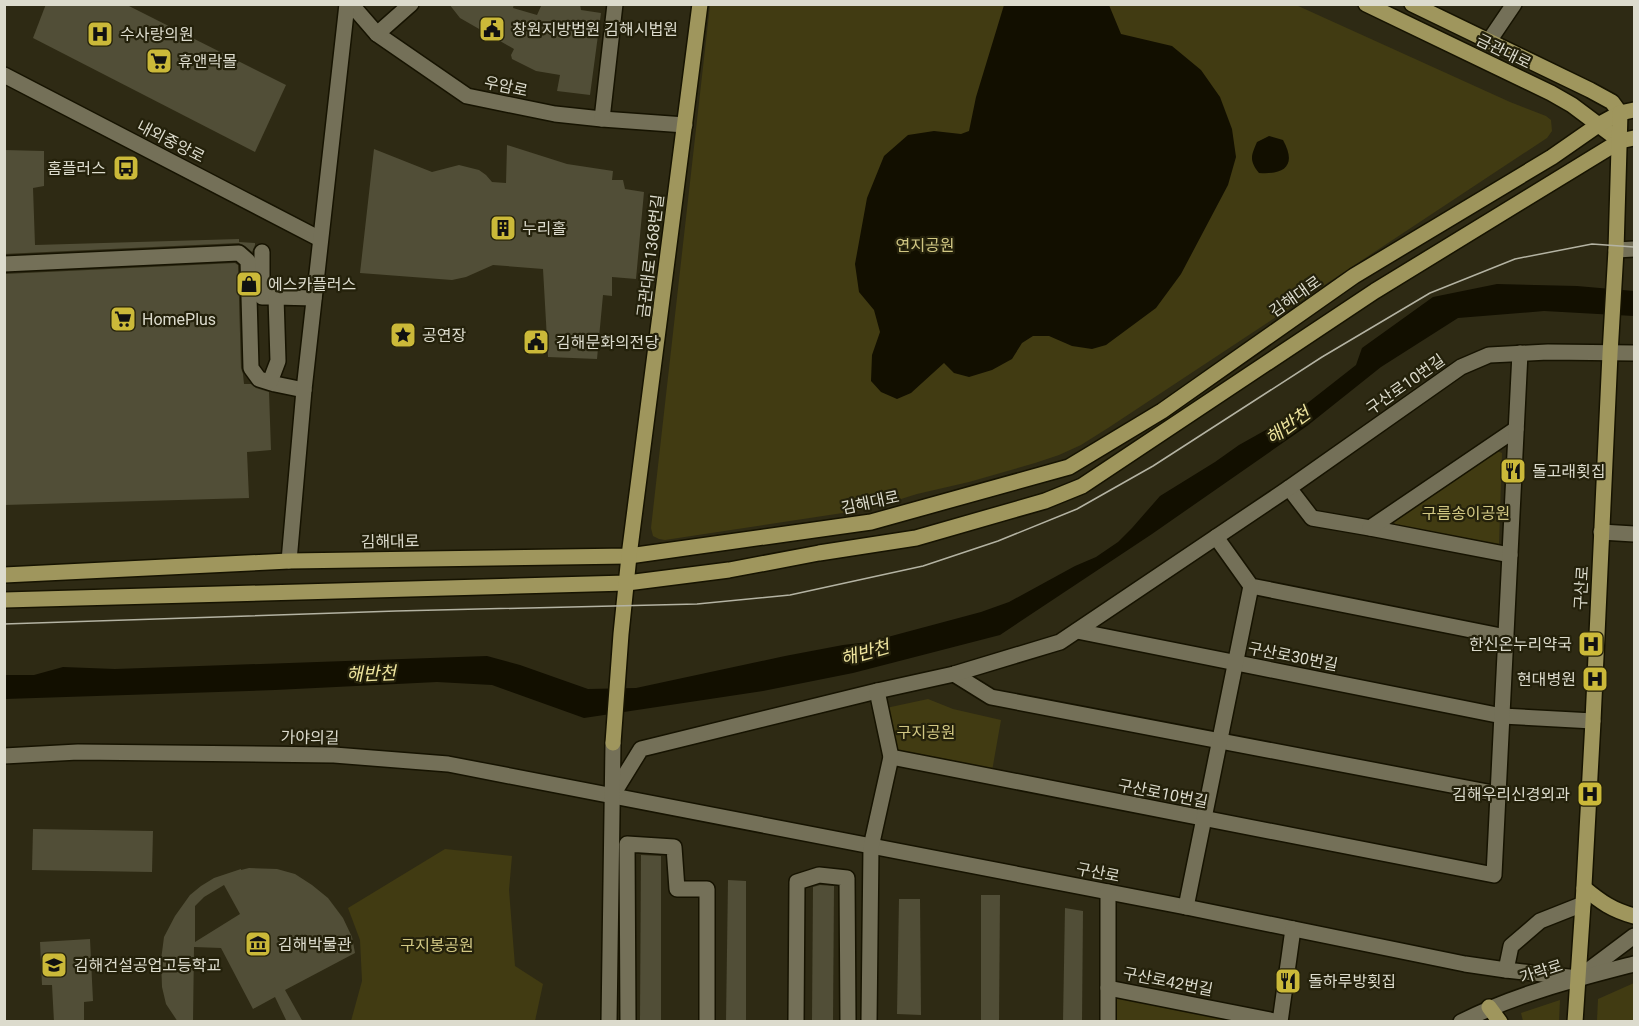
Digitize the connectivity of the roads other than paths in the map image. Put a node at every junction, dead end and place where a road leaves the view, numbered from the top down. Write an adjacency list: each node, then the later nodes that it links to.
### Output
1 (349, 4): 8 (street, 우암로); 16 (street)
2 (411, 4): 8 (street)
3 (615, 4): 12 (street)
4 (700, 4): 13 (main road, 금관대로1368번길)
5 (1366, 4): 14 (main road, 금관대로)
6 (1412, 4): 9 (main road, 금관대로)
7 (1514, 4): 9 (street)
8 (377, 34): 12 (street, 우암로)
9 (1489, 41): 11 (main road, 금관대로)
10 (4, 75): 16 (street, 내외중앙로)
11 (1627, 112): 14 (main road, 김해대로); 15 (main road)
12 (602, 119): 13 (street, 우암로)
13 (685, 125): 35 (main road, 금관대로1368번길)
14 (1598, 125): 15 (main road, 금관대로); 35 (main road, 김해대로)
15 (1627, 140): 18 (main road); 38 (main road)
16 (320, 239): 22 (street)
17 (1635, 249): 18 (street)
18 (1616, 250): 23 (main road, 구산로)
19 (262, 252): 21 (street)
20 (4, 264): 26 (street)
21 (276, 297): 22 (street); 26 (street)
22 (314, 298): 27 (street)
23 (1610, 348): 24 (street, 구산로10번길); 25 (street, 구산로10번길); 31 (main road, 구산로)
24 (1520, 353): 28 (street); 29 (street, 구산로10번길)
25 (1635, 353)
26 (270, 382): 27 (street)
27 (304, 390): 36 (street)
28 (1516, 429): 30 (street); 34 (street)
29 (1289, 488): 30 (street); 33 (street, 구산로10번길)
30 (1370, 528): 34 (street)
31 (1601, 532): 32 (street); 47 (main road, 구산로)
32 (1635, 534)
33 (1216, 537): 39 (street); 41 (street, 구산로10번길)
34 (1510, 555): 42 (street)
35 (629, 556): 36 (main road, 김해대로); 38 (main road, 금관대로1368번길)
36 (289, 561): 37 (main road, 김해대로)
37 (4, 575)
38 (627, 583): 40 (main road); 49 (main road, 금관대로1368번길)
39 (1251, 586): 42 (street); 43 (street)
40 (4, 600)
41 (1077, 631): 43 (street, 구산로30번길); 44 (street, 구산로10번길)
42 (1506, 637): 46 (street)
43 (1235, 663): 46 (street, 구산로30번길); 48 (street)
44 (954, 674): 45 (street, 구산로10번길); 48 (street)
45 (877, 691): 51 (street); 53 (street, 구산로10번길)
46 (1502, 716): 47 (street, 구산로30번길); 52 (street)
47 (1593, 721): 56 (main road, 구산로)
48 (1220, 741): 52 (street); 54 (street)
49 (613, 743): 53 (street)
50 (4, 756): 53 (street, 가야의길)
51 (891, 757): 54 (street, 구산로10번길); 55 (street)
52 (1498, 794): 54 (street, 구산로10번길)
53 (612, 796): 55 (street, 구산로); 68 (street)
54 (1205, 819): 59 (street)
55 (871, 847): 57 (street, 구산로); 73 (street)
56 (1584, 888): 58 (main road, 구산로); 60 (main road)
57 (1108, 892): 59 (street, 구산로); 66 (street, 구산로42번길)
58 (1584, 904): 64 (street); 65 (main road, 구산로)
59 (1186, 907): 61 (street, 구산로)
60 (1635, 916)
61 (1293, 929): 64 (street, 구산로); 75 (street, 구산로42번길)
62 (1635, 936): 65 (street)
63 (1635, 964): 65 (street, 가락로)
64 (1506, 970): 65 (street, 구산로)
65 (1578, 978): 67 (street, 가락로); 78 (main road, 구산로)
66 (1108, 988): 74 (street); 75 (street, 구산로42번길)
67 (1489, 1007): 76 (street, 가락로); 77 (main road)
68 (609, 1022)
69 (628, 1022): 70 (street)
70 (707, 1022)
71 (796, 1022): 72 (street)
72 (848, 1022)
73 (869, 1022)
74 (1108, 1022)
75 (1280, 1022)
76 (1461, 1022)
77 (1500, 1022)
78 (1575, 1022)

